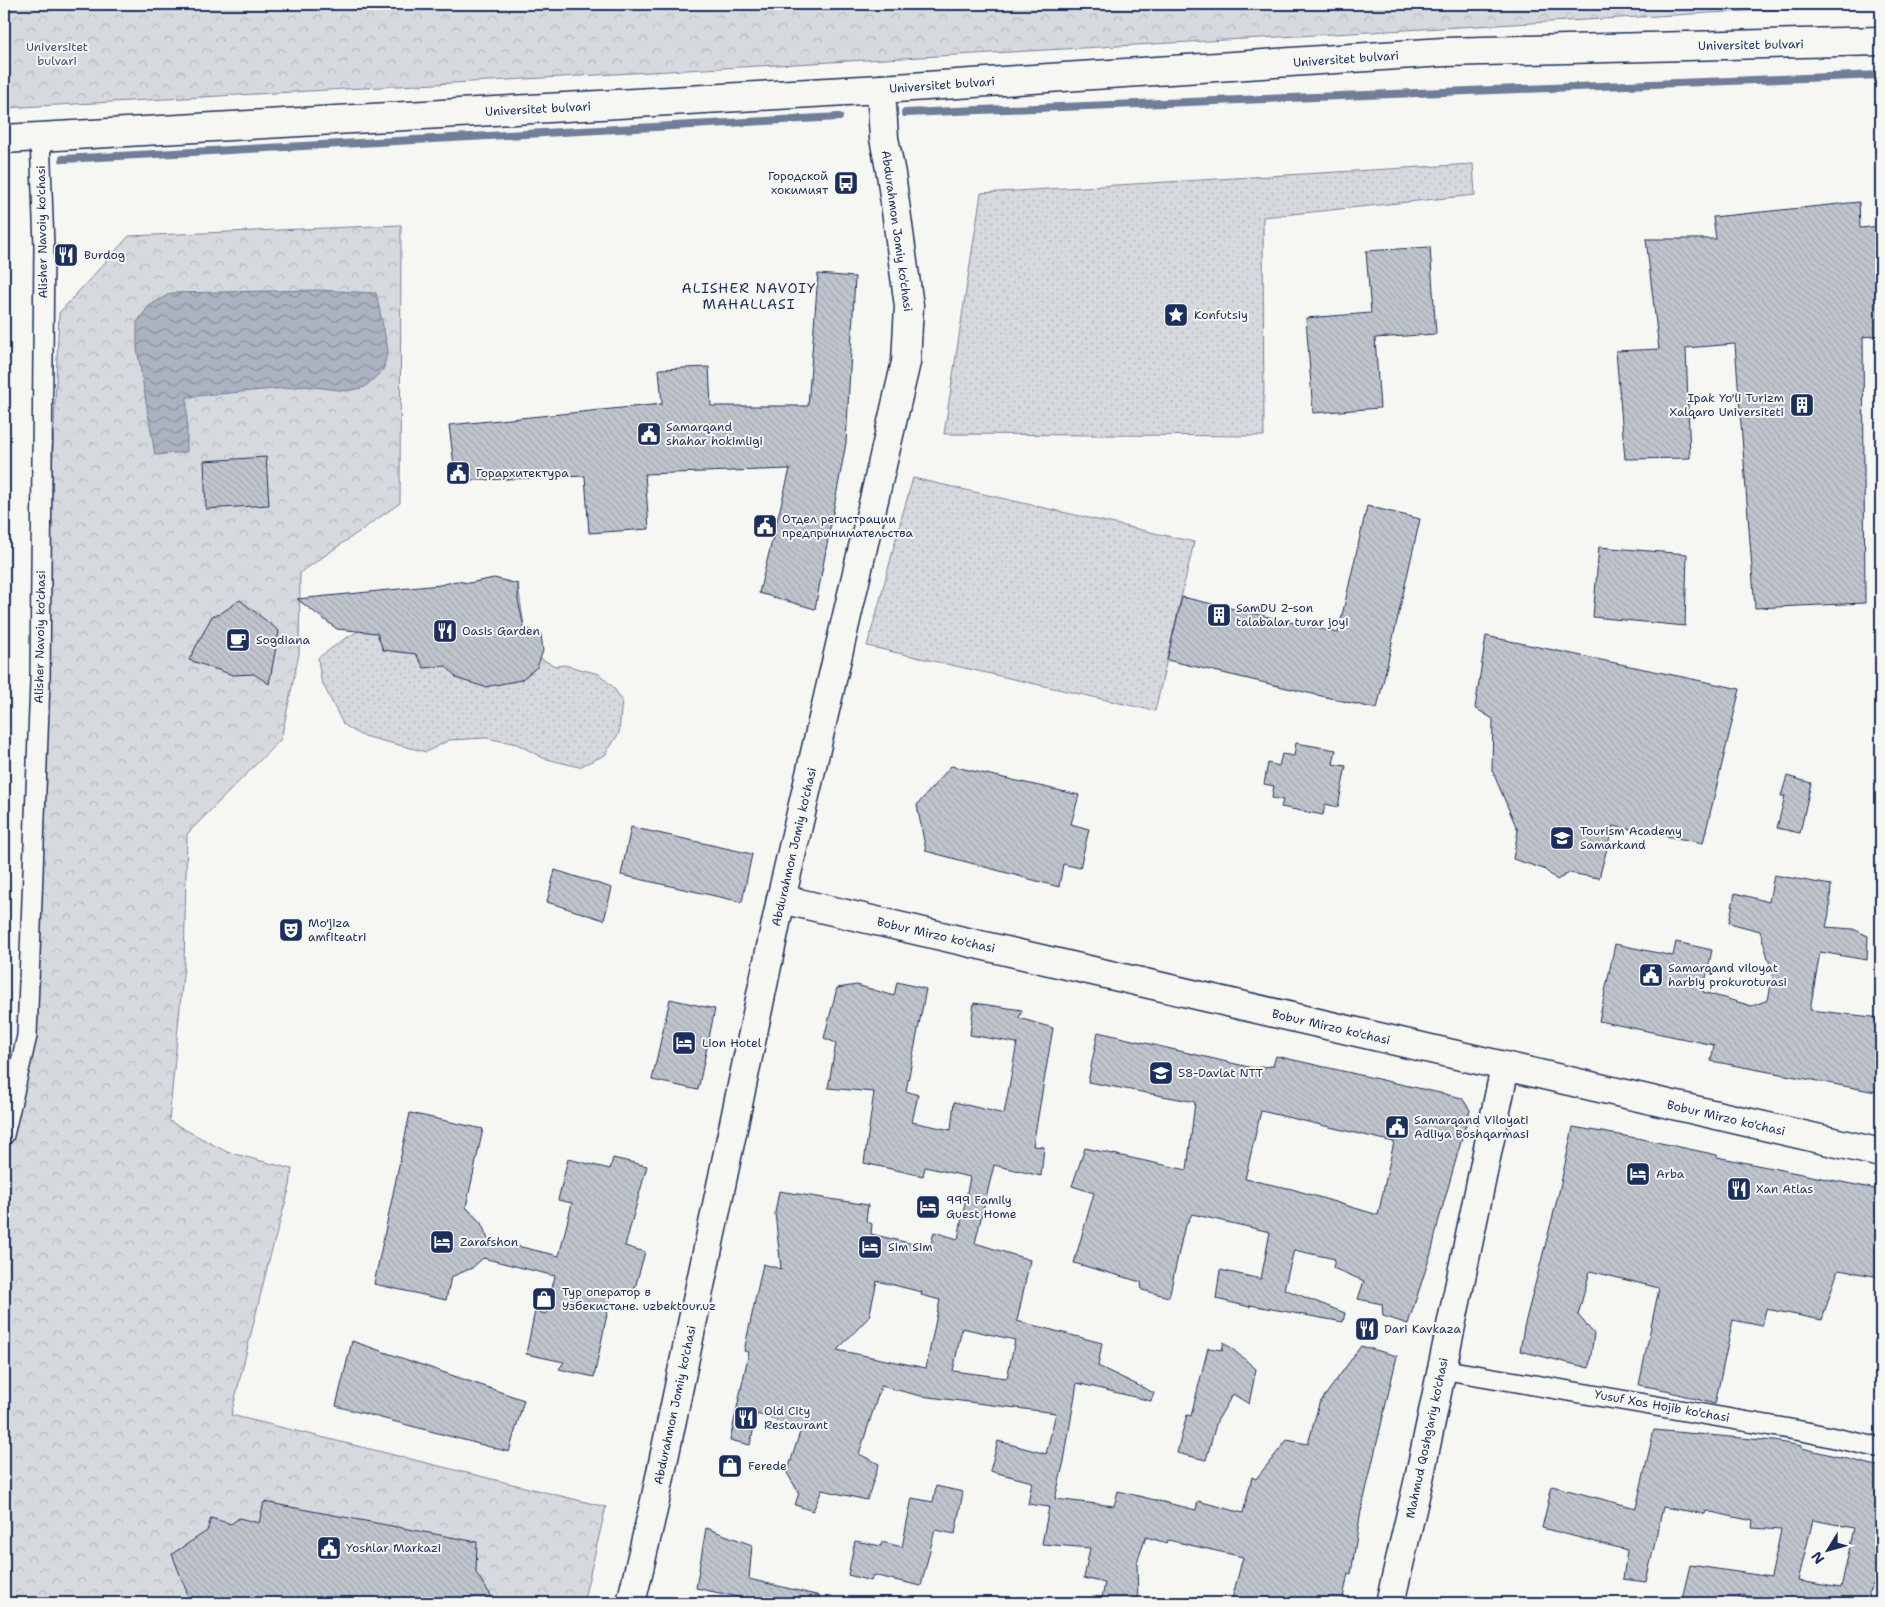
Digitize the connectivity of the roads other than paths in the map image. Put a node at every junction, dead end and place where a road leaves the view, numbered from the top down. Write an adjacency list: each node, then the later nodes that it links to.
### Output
1 (1881, 42): 2 (main road, Universitet bulvari)
2 (881, 89): 3 (main road, Universitet bulvari); 5 (main road, Abdurahmon Jomiy ko'chasi)
3 (40, 137): 4 (main road, Universitet bulvari); 7 (street, Alisher Navoiy ko'chasi)
4 (4, 139)
5 (781, 899): 6 (main road, Bobur Mirzo ko'chasi); 11 (main road, Abdurahmon Jomiy ko'chasi)
6 (1505, 1067): 8 (main road, Bobur Mirzo ko'chasi); 9 (main road, Mahmud Qoshg'ariy ko'chasi)
7 (4, 1135)
8 (1881, 1153)
9 (1441, 1369): 10 (street, Yusuf Xos Hojib ko'chasi); 12 (main road, Mahmud Qoshg'ariy ko'chasi)
10 (1881, 1448)
11 (631, 1603)
12 (1390, 1603)

